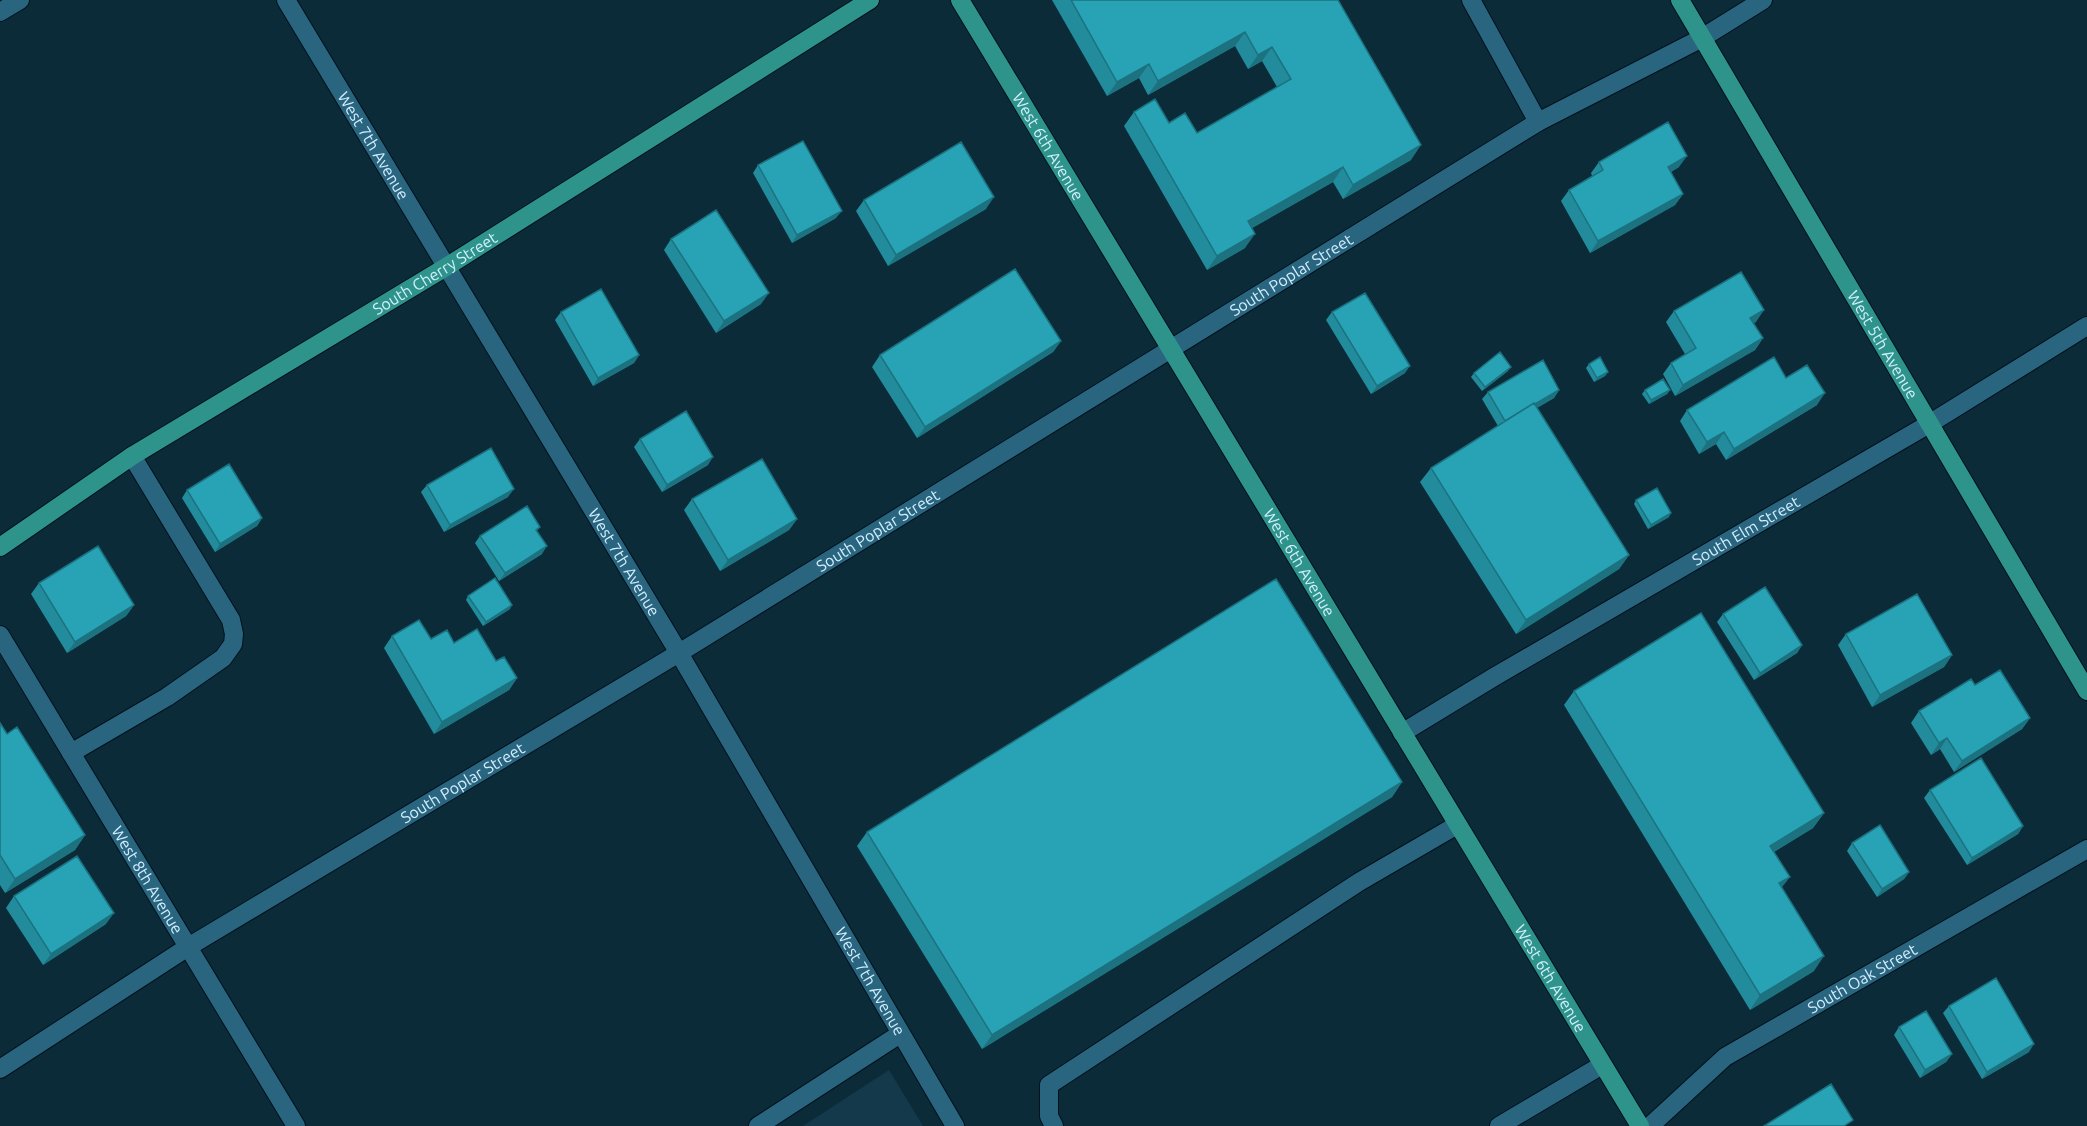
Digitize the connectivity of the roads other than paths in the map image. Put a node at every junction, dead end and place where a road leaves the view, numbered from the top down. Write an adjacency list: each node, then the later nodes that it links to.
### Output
1 (20, 0): 8 (street)
2 (286, 0): 11 (street, West 7th Avenue)
3 (870, 0): 11 (main road, South Cherry Street)
4 (960, 0): 13 (main road, West 6th Avenue)
5 (1471, 0): 10 (street)
6 (1680, 0): 9 (main road, West 5th Avenue)
7 (1763, 0): 9 (street, South Poplar Street)
8 (0, 12)
9 (1702, 38): 10 (street, South Poplar Street); 14 (main road, West 5th Avenue)
10 (1538, 122): 13 (street, South Poplar Street)
11 (446, 267): 15 (main road, South Cherry Street); 18 (street, West 7th Avenue)
12 (2087, 326): 14 (street, South Elm Street)
13 (1170, 348): 18 (street, South Poplar Street); 20 (main road, West 6th Avenue)
14 (1929, 424): 19 (main road, West 5th Avenue); 20 (street, South Elm Street)
15 (132, 456): 16 (main road, South Cherry Street); 21 (street)
16 (0, 547)
17 (0, 635): 21 (street, West 8th Avenue)
18 (679, 653): 24 (street, South Poplar Street); 25 (street, West 7th Avenue)
19 (2087, 691)
20 (1402, 733): 22 (main road, West 6th Avenue)
21 (71, 753): 24 (street, West 8th Avenue)
22 (1457, 825): 26 (main road, West 6th Avenue); 31 (street)
23 (2087, 849): 34 (street, South Oak Street)
24 (188, 947): 27 (street, South Poplar Street); 28 (street, West 8th Avenue)
25 (900, 1034): 29 (street); 30 (street, West 7th Avenue)
26 (1602, 1065): 32 (street); 33 (main road, West 6th Avenue)
27 (0, 1069)
28 (296, 1126)
29 (758, 1126)
30 (955, 1126)
31 (1054, 1126)
32 (1499, 1126)
33 (1640, 1126)
34 (1650, 1126)

